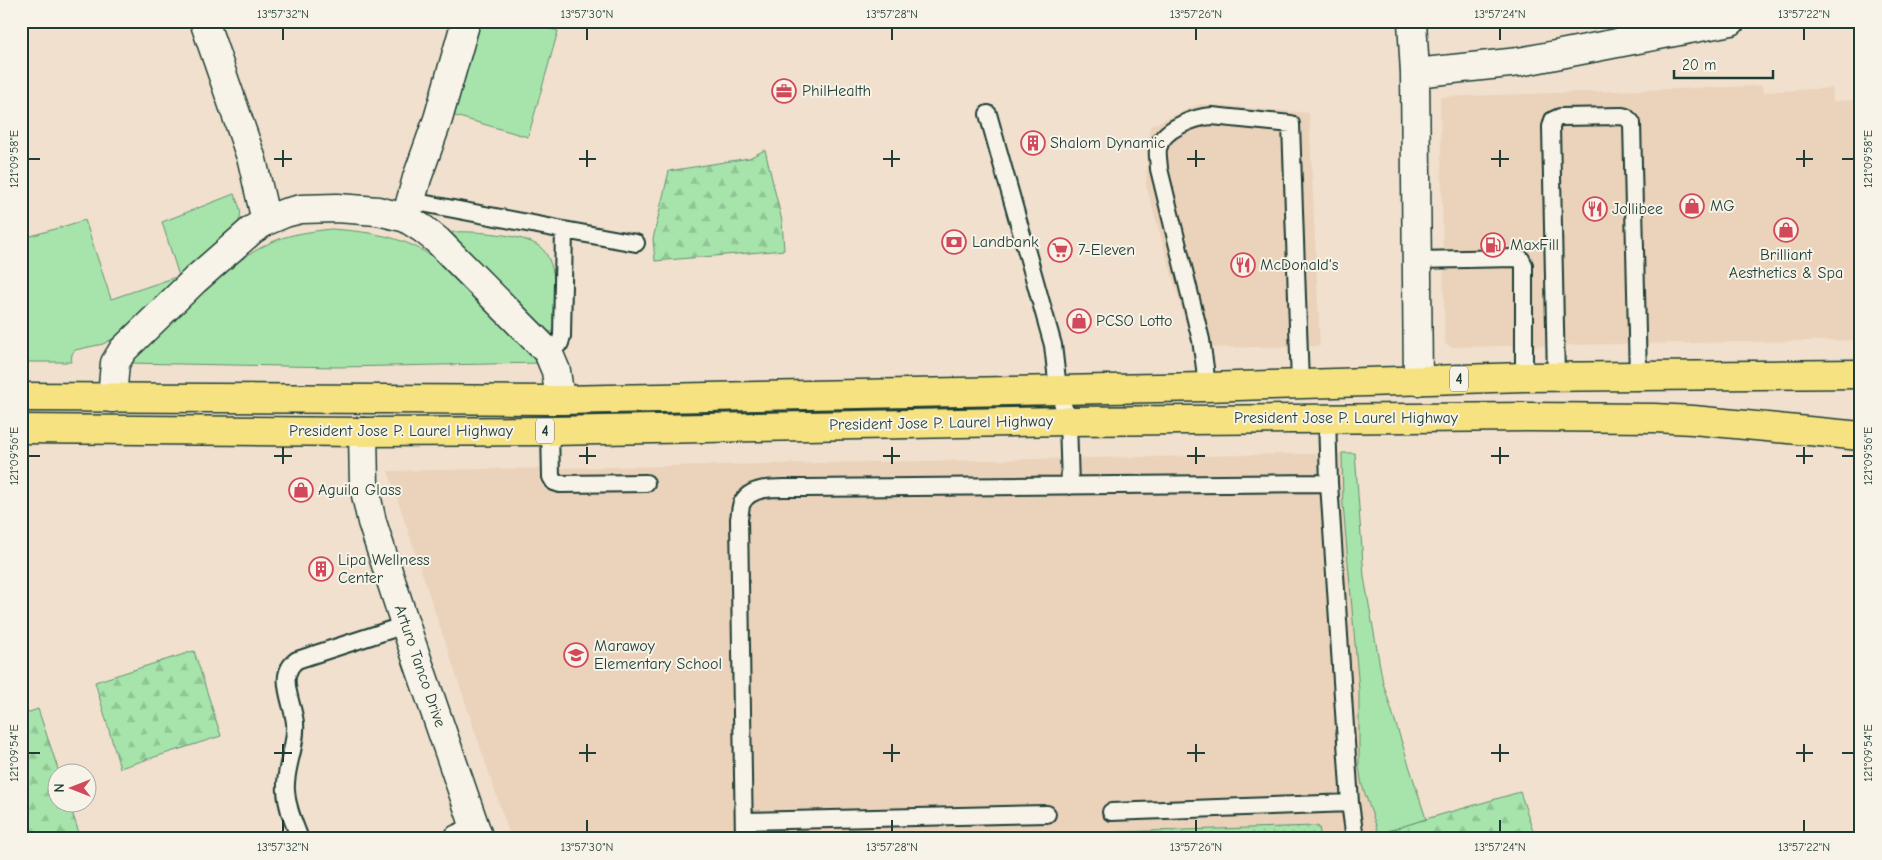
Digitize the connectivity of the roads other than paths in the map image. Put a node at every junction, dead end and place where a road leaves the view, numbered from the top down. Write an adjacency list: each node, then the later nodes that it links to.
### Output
1 (204, 21): 8 (street)
2 (466, 21): 7 (street)
3 (1412, 21): 5 (street)
4 (1731, 21): 5 (street)
5 (1415, 72): 11 (street)
6 (988, 114): 20 (lane)
7 (409, 210): 8 (street); 9 (lane); 12 (street)
8 (266, 221): 22 (street)
9 (564, 230): 10 (lane); 12 (lane)
10 (636, 243)
11 (1417, 260): 15 (lane); 17 (street)
12 (548, 352): 23 (street)
13 (1861, 374): 14 (highway, President Jose P. Laurel Highway / 4)
14 (1638, 376): 16 (highway, President Jose P. Laurel Highway / 4); 16 (lane)
15 (1524, 377): 16 (highway, President Jose P. Laurel Highway / 4); 17 (highway, President Jose P. Laurel Highway / 4)
16 (1556, 377)
17 (1418, 381): 18 (highway, President Jose P. Laurel Highway / 4)
18 (1300, 384): 19 (highway, President Jose P. Laurel Highway / 4); 19 (lane)
19 (1206, 387): 20 (highway, President Jose P. Laurel Highway / 4)
20 (1058, 389): 23 (highway, President Jose P. Laurel Highway / 4); 25 (lane)
21 (21, 397): 22 (highway, President Jose P. Laurel Highway / 4)
22 (112, 398): 23 (highway, President Jose P. Laurel Highway / 4)
23 (560, 400)
24 (1328, 418): 25 (highway, President Jose P. Laurel Highway / 4); 29 (highway, President Jose P. Laurel Highway / 4); 31 (lane)
25 (1068, 421): 27 (highway, President Jose P. Laurel Highway / 4); 32 (lane)
26 (21, 429): 28 (highway, President Jose P. Laurel Highway / 4)
27 (550, 431): 28 (highway, President Jose P. Laurel Highway / 4); 30 (lane)
28 (363, 432): 33 (street, Arturo Tanco Drive)
29 (1861, 436)
30 (646, 483)
31 (1328, 483): 32 (lane); 34 (lane)
32 (1070, 486): 37 (lane)
33 (405, 625): 38 (street, Arturo Tanco Drive); 40 (lane)
34 (1350, 803): 35 (lane); 39 (lane)
35 (1111, 812)
36 (1047, 814): 37 (lane)
37 (744, 821): 41 (lane)
38 (471, 836)
39 (1355, 837)
40 (300, 839)
41 (744, 839)

